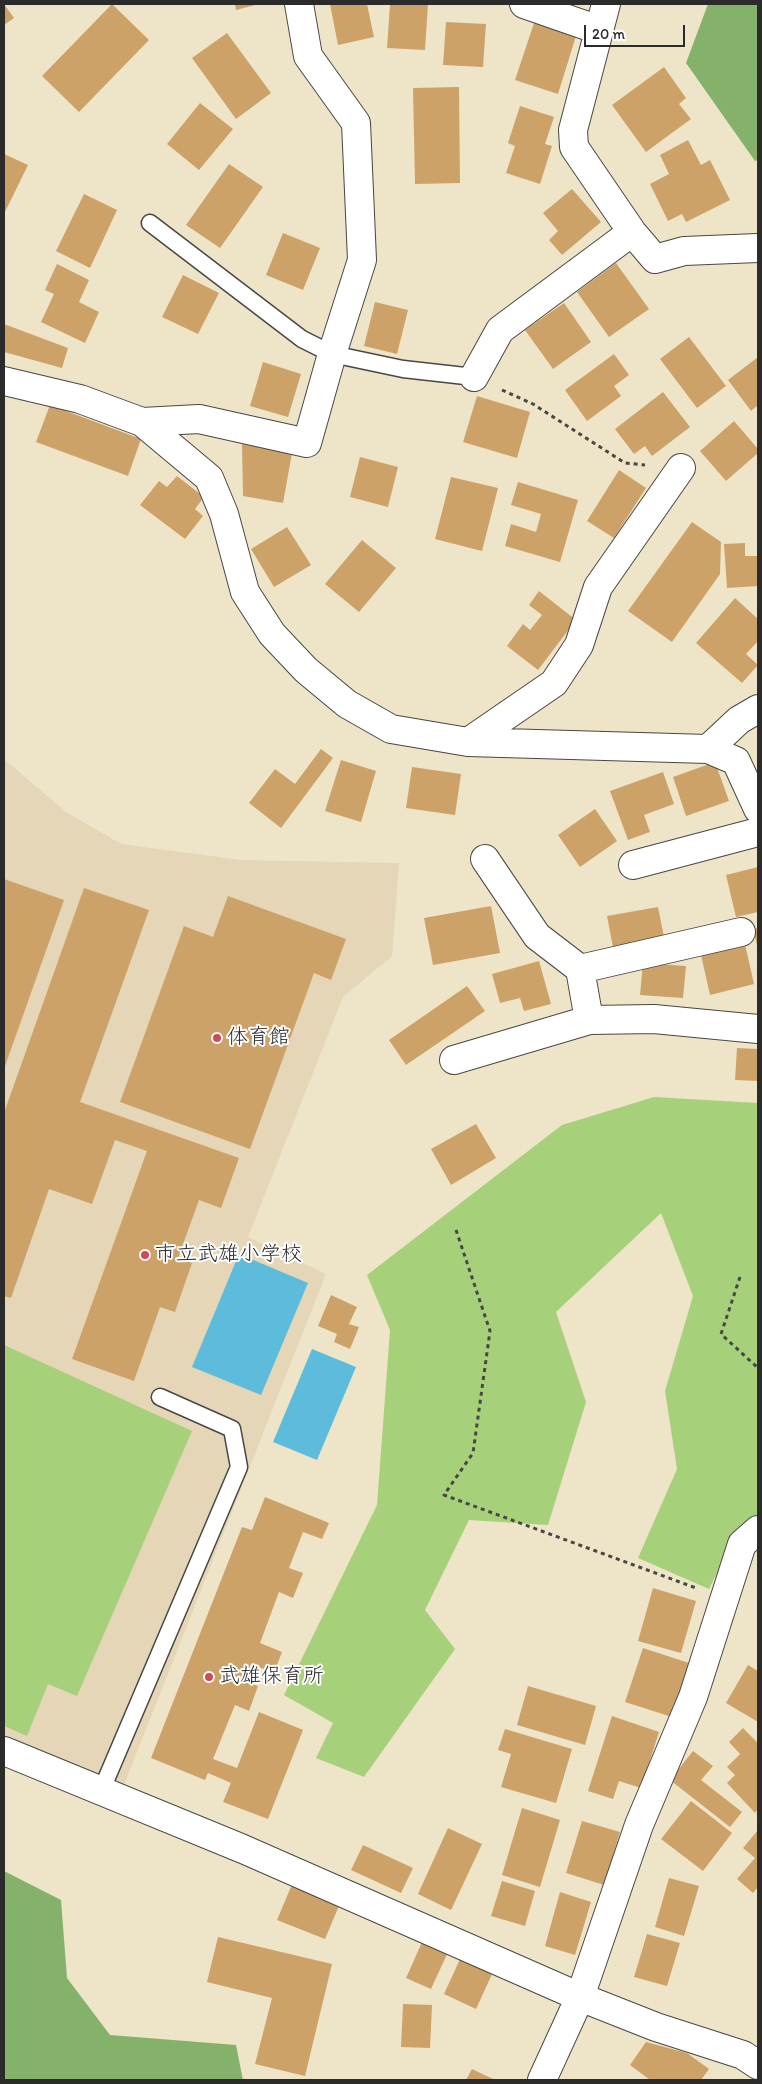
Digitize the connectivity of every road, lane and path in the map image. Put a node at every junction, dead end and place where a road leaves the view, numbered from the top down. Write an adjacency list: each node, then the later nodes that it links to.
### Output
1 (299, 4): 8 (street)
2 (524, 4): 4 (street)
3 (606, 4): 4 (street)
4 (599, 30): 6 (street)
5 (150, 223): 8 (lane)
6 (632, 232): 7 (street); 9 (street)
7 (758, 248)
8 (332, 354): 9 (lane); 11 (street)
9 (474, 378): 12 (path)
10 (4, 381): 11 (street)
11 (142, 422): 14 (street)
12 (681, 468): 14 (street)
13 (758, 709): 15 (street)
14 (468, 742): 15 (street)
15 (708, 749): 16 (street)
16 (758, 809)
17 (758, 832): 19 (street)
18 (485, 859): 21 (street)
19 (633, 865)
20 (741, 932): 21 (street)
21 (580, 969): 22 (street)
22 (589, 1020): 23 (street); 24 (street)
23 (758, 1029)
24 (454, 1060)
25 (456, 1230): 30 (path)
26 (740, 1277): 27 (path)
27 (758, 1368)
28 (160, 1396): 32 (lane)
29 (758, 1530): 30 (street)
30 (725, 1598): 33 (street)
31 (4, 1751): 32 (street)
32 (102, 1789): 33 (street)
33 (580, 1997): 34 (street); 35 (street)
34 (758, 2065)
35 (542, 2080)

